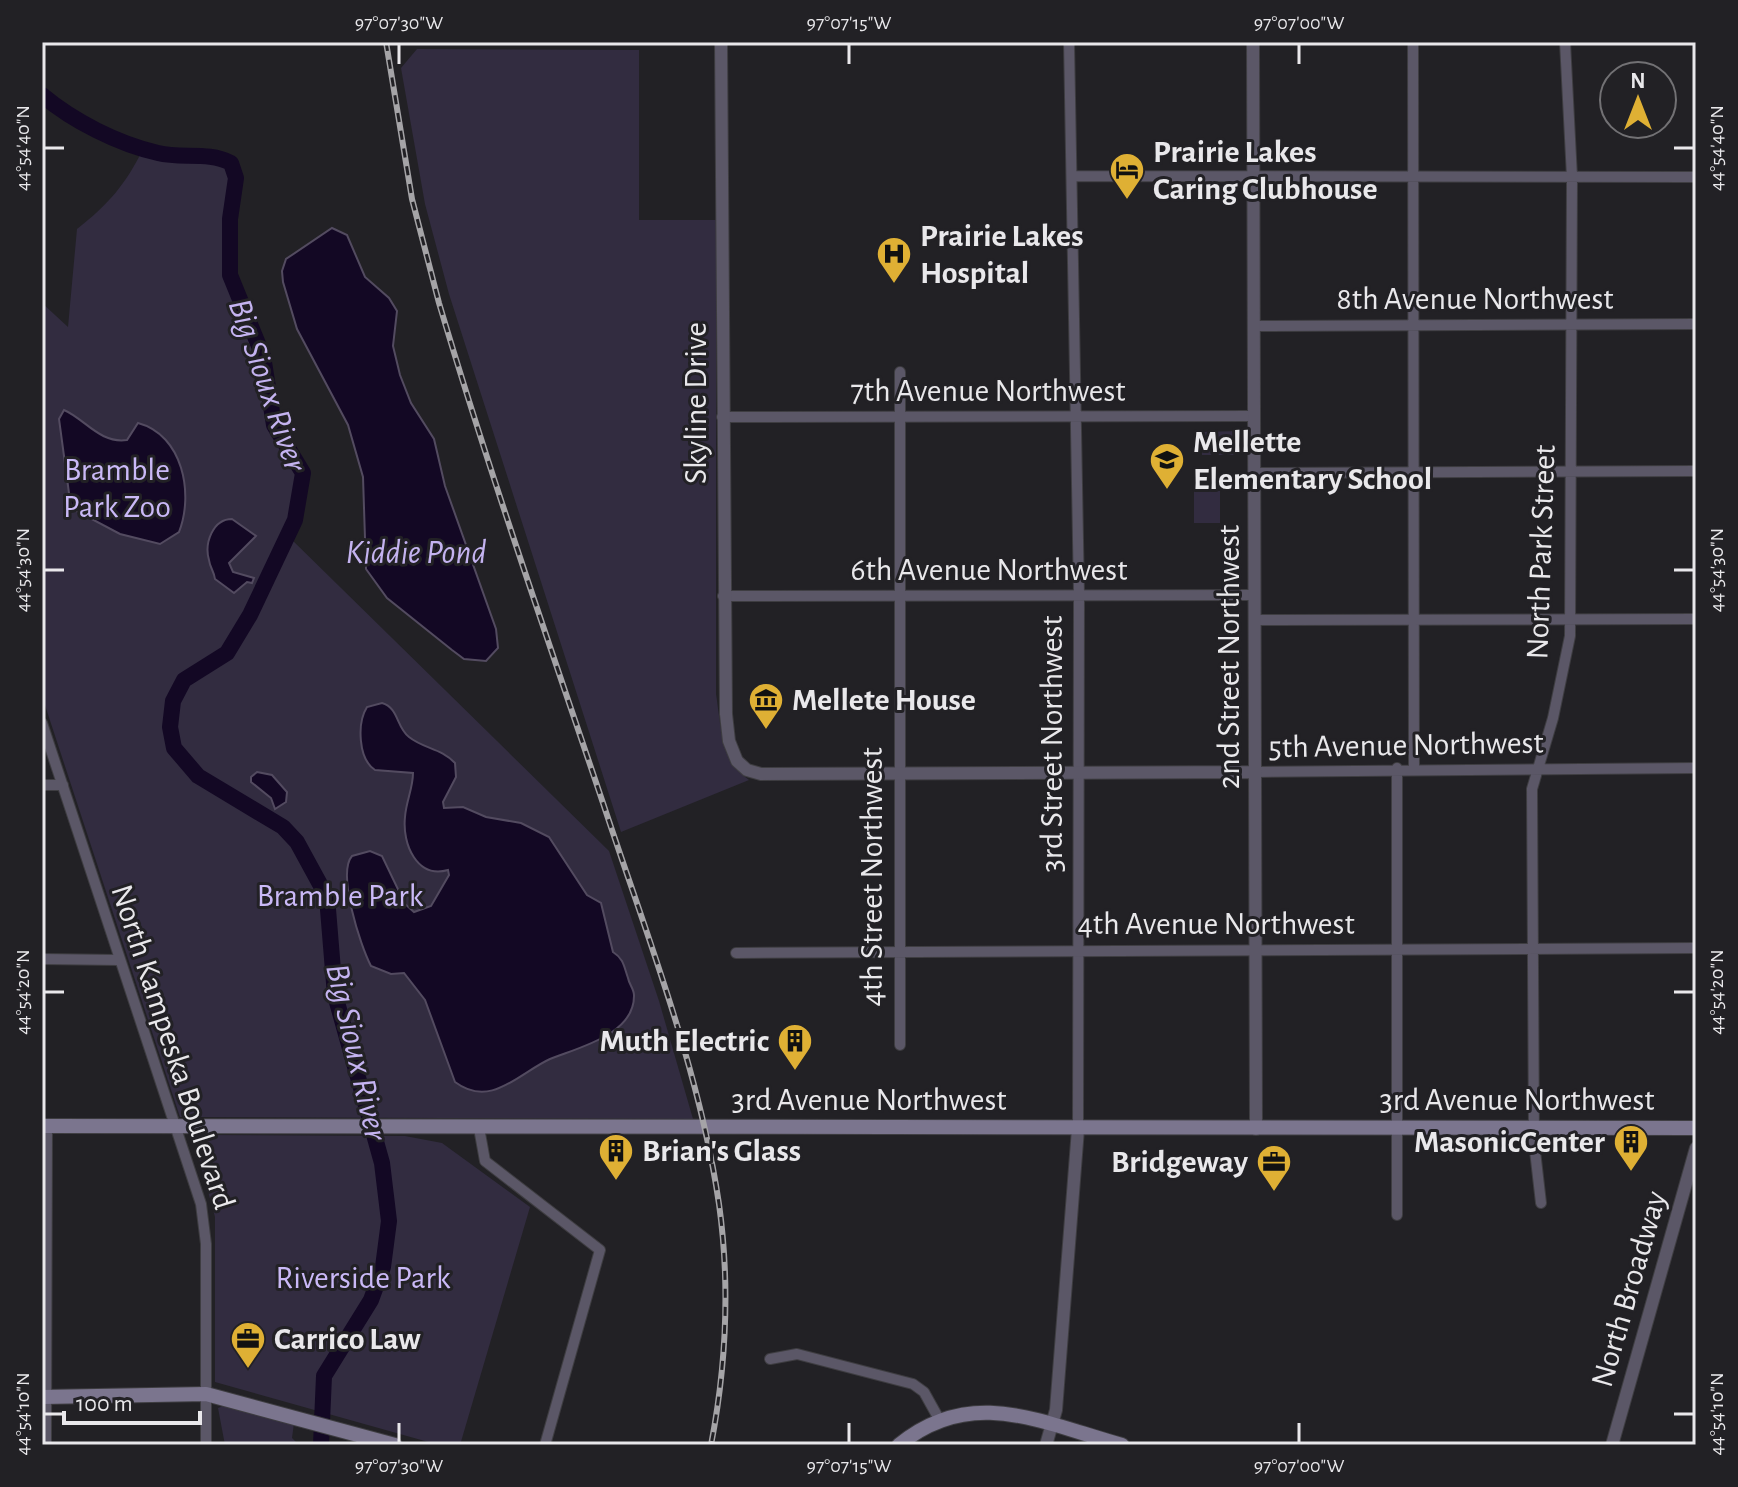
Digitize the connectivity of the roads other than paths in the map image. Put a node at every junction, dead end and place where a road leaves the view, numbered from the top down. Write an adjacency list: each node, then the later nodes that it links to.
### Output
1 (721, 42): 18 (street, Skyline Drive)
2 (1069, 42): 6 (street, 3rd Street Northwest)
3 (1253, 42): 7 (street, 2nd Street Northwest)
4 (1413, 42): 8 (street)
5 (1565, 42): 9 (street, North Park Street)
6 (1074, 176): 7 (street); 16 (street, 3rd Street Northwest)
7 (1254, 177): 8 (street); 14 (street, 2nd Street Northwest)
8 (1413, 177): 9 (street); 13 (street)
9 (1572, 177): 10 (street); 11 (street, North Park Street)
10 (1696, 177)
11 (1571, 324): 12 (street, 8th Avenue Northwest); 13 (street, 8th Avenue Northwest); 21 (street, North Park Street)
12 (1696, 324)
13 (1412, 325): 14 (street, 8th Avenue Northwest); 23 (street)
14 (1254, 326): 17 (street, 2nd Street Northwest)
15 (900, 372): 19 (street, 4th Street Northwest)
16 (1077, 416): 17 (street, 7th Avenue Northwest); 19 (street, 7th Avenue Northwest); 25 (street, 3rd Street Northwest)
17 (1255, 416): 22 (street, 2nd Street Northwest)
18 (722, 417): 19 (street, 7th Avenue Northwest); 27 (street, Skyline Drive)
19 (900, 417): 24 (street, 4th Street Northwest)
20 (1696, 471): 21 (street)
21 (1572, 472): 23 (street); 31 (street, North Park Street)
22 (1255, 473): 23 (street); 26 (street, 2nd Street Northwest)
23 (1413, 473): 30 (street)
24 (900, 595): 25 (street, 6th Avenue Northwest); 27 (street, 6th Avenue Northwest); 39 (street, 4th Street Northwest)
25 (1079, 595): 26 (street, 6th Avenue Northwest); 40 (street, 3rd Street Northwest)
26 (1255, 595): 29 (street, 2nd Street Northwest)
27 (723, 596): 33 (street, Skyline Drive)
28 (1696, 619): 31 (street)
29 (1255, 620): 30 (street); 38 (street, 2nd Street Northwest)
30 (1413, 620): 31 (street); 35 (street)
31 (1570, 620): 37 (street, North Park Street)
32 (42, 723): 42 (street, North Kampeska Boulevard)
33 (737, 761): 39 (street, 5th Avenue Northwest)
34 (1397, 768): 35 (street, 5th Avenue Northwest); 38 (street, 5th Avenue Northwest); 47 (street)
35 (1414, 768): 37 (street, 5th Avenue Northwest)
36 (1696, 768): 37 (street, 5th Avenue Northwest)
37 (1537, 769): 44 (street, North Park Street)
38 (1255, 772): 40 (street, 5th Avenue Northwest); 46 (street, 2nd Street Northwest)
39 (901, 773): 40 (street, 5th Avenue Northwest); 48 (street, 4th Street Northwest)
40 (1078, 775): 45 (street, 3rd Street Northwest)
41 (42, 785): 42 (street)
42 (63, 785): 51 (street, North Kampeska Boulevard)
43 (1696, 948): 44 (street, 4th Avenue Northwest)
44 (1533, 949): 47 (street, 4th Avenue Northwest); 56 (street, North Park Street)
45 (1078, 950): 46 (street, 4th Avenue Northwest); 48 (street, 4th Avenue Northwest); 58 (street, 3rd Street Northwest)
46 (1256, 950): 47 (street, 4th Avenue Northwest); 59 (street, 2nd Street Northwest)
47 (1395, 950): 60 (street)
48 (901, 951): 49 (street, 4th Avenue Northwest); 52 (street, 4th Street Northwest)
49 (736, 953)
50 (42, 959): 51 (street)
51 (118, 960): 54 (street, North Kampeska Boulevard)
52 (900, 1045)
53 (44, 1126): 54 (main road, 3rd Avenue Northwest); 66 (street)
54 (175, 1128): 55 (main road, 3rd Avenue Northwest); 65 (street, North Kampeska Boulevard)
55 (479, 1128): 58 (main road, 3rd Avenue Northwest); 72 (street)
56 (1534, 1128): 57 (main road, 3rd Avenue Northwest); 60 (main road, 3rd Avenue Northwest); 62 (street, North Park Street)
57 (1696, 1128)
58 (1078, 1129): 59 (main road, 3rd Avenue Northwest); 68 (street, 3rd Street Northwest)
59 (1256, 1129): 60 (main road, 3rd Avenue Northwest)
60 (1397, 1129): 63 (street)
61 (1696, 1148): 76 (street, North Broadway)
62 (1541, 1203)
63 (1397, 1215)
64 (770, 1359): 67 (street)
65 (206, 1394): 66 (main road); 70 (street, North Kampeska Boulevard); 71 (main road)
66 (44, 1397): 69 (street)
67 (939, 1419): 68 (main road); 73 (main road)
68 (1053, 1426): 74 (street, 3rd Street Northwest); 75 (main road)
69 (46, 1445)
70 (206, 1445)
71 (395, 1445)
72 (545, 1445)
73 (899, 1445)
74 (1046, 1445)
75 (1122, 1445)
76 (1612, 1445)

